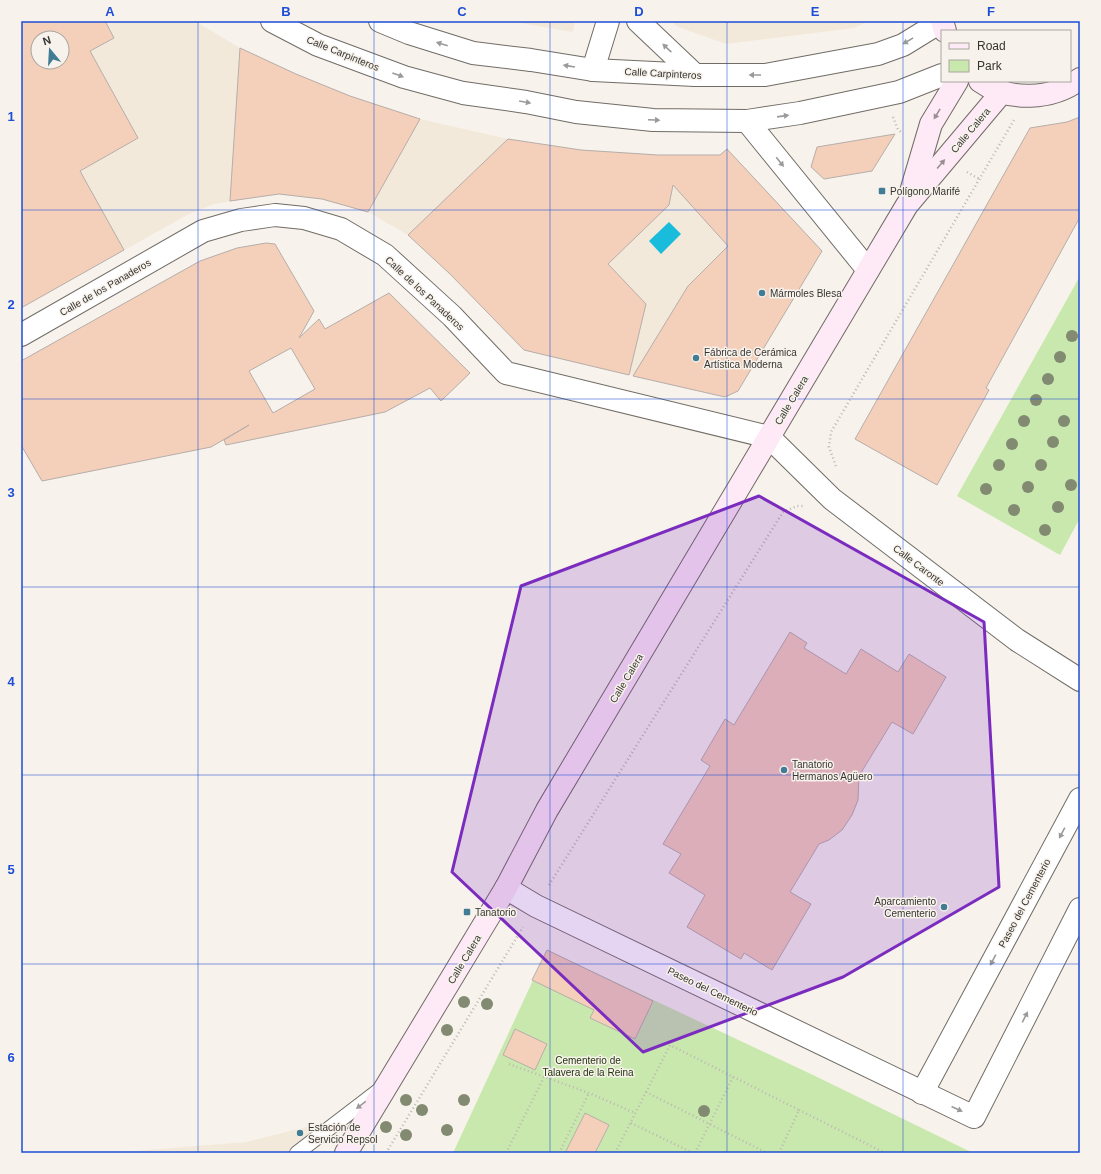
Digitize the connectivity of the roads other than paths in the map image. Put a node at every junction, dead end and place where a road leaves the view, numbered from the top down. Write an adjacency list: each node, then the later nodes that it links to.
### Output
1 (272, 21): 13 (street, Calle Carpinteros, one-way to 13)
2 (380, 21): 6 (street, Calle Carpinteros, one-way to 2)
3 (608, 21): 6 (street)
4 (638, 21): 7 (street, one-way to 4)
5 (942, 21): 7 (street, Calle Carpinteros, one-way to 7)
6 (593, 70): 7 (street, Calle Carpinteros)
7 (695, 75)
8 (941, 75): 13 (street, Calle Carpinteros, one-way to 8)
9 (1080, 79): 12 (main road)
10 (957, 82): 14 (main road, Calle Calera, one-way to 14)
11 (982, 82): 12 (main road)
12 (1002, 92): 14 (main road, Calle Calera, one-way to 12)
13 (747, 121): 15 (street, one-way to 15)
14 (907, 204): 15 (main road, Calle Calera)
15 (868, 270): 17 (main road, Calle Calera)
16 (21, 335): 17 (street, Calle de los Panaderos)
17 (769, 437): 18 (street, Calle Caronte); 20 (main road, Calle Calera)
18 (1080, 680)
19 (1080, 799): 23 (street, Paseo del Cementerio, one-way to 23)
20 (506, 888): 22 (main road, Calle Calera); 23 (street, Paseo del Cementerio)
21 (1080, 909): 23 (street, Paseo del Cementerio, one-way to 21)
22 (391, 1081): 24 (lane, one-way to 24); 25 (main road, Calle Calera)
23 (922, 1093)
24 (297, 1153)
25 (346, 1153)

